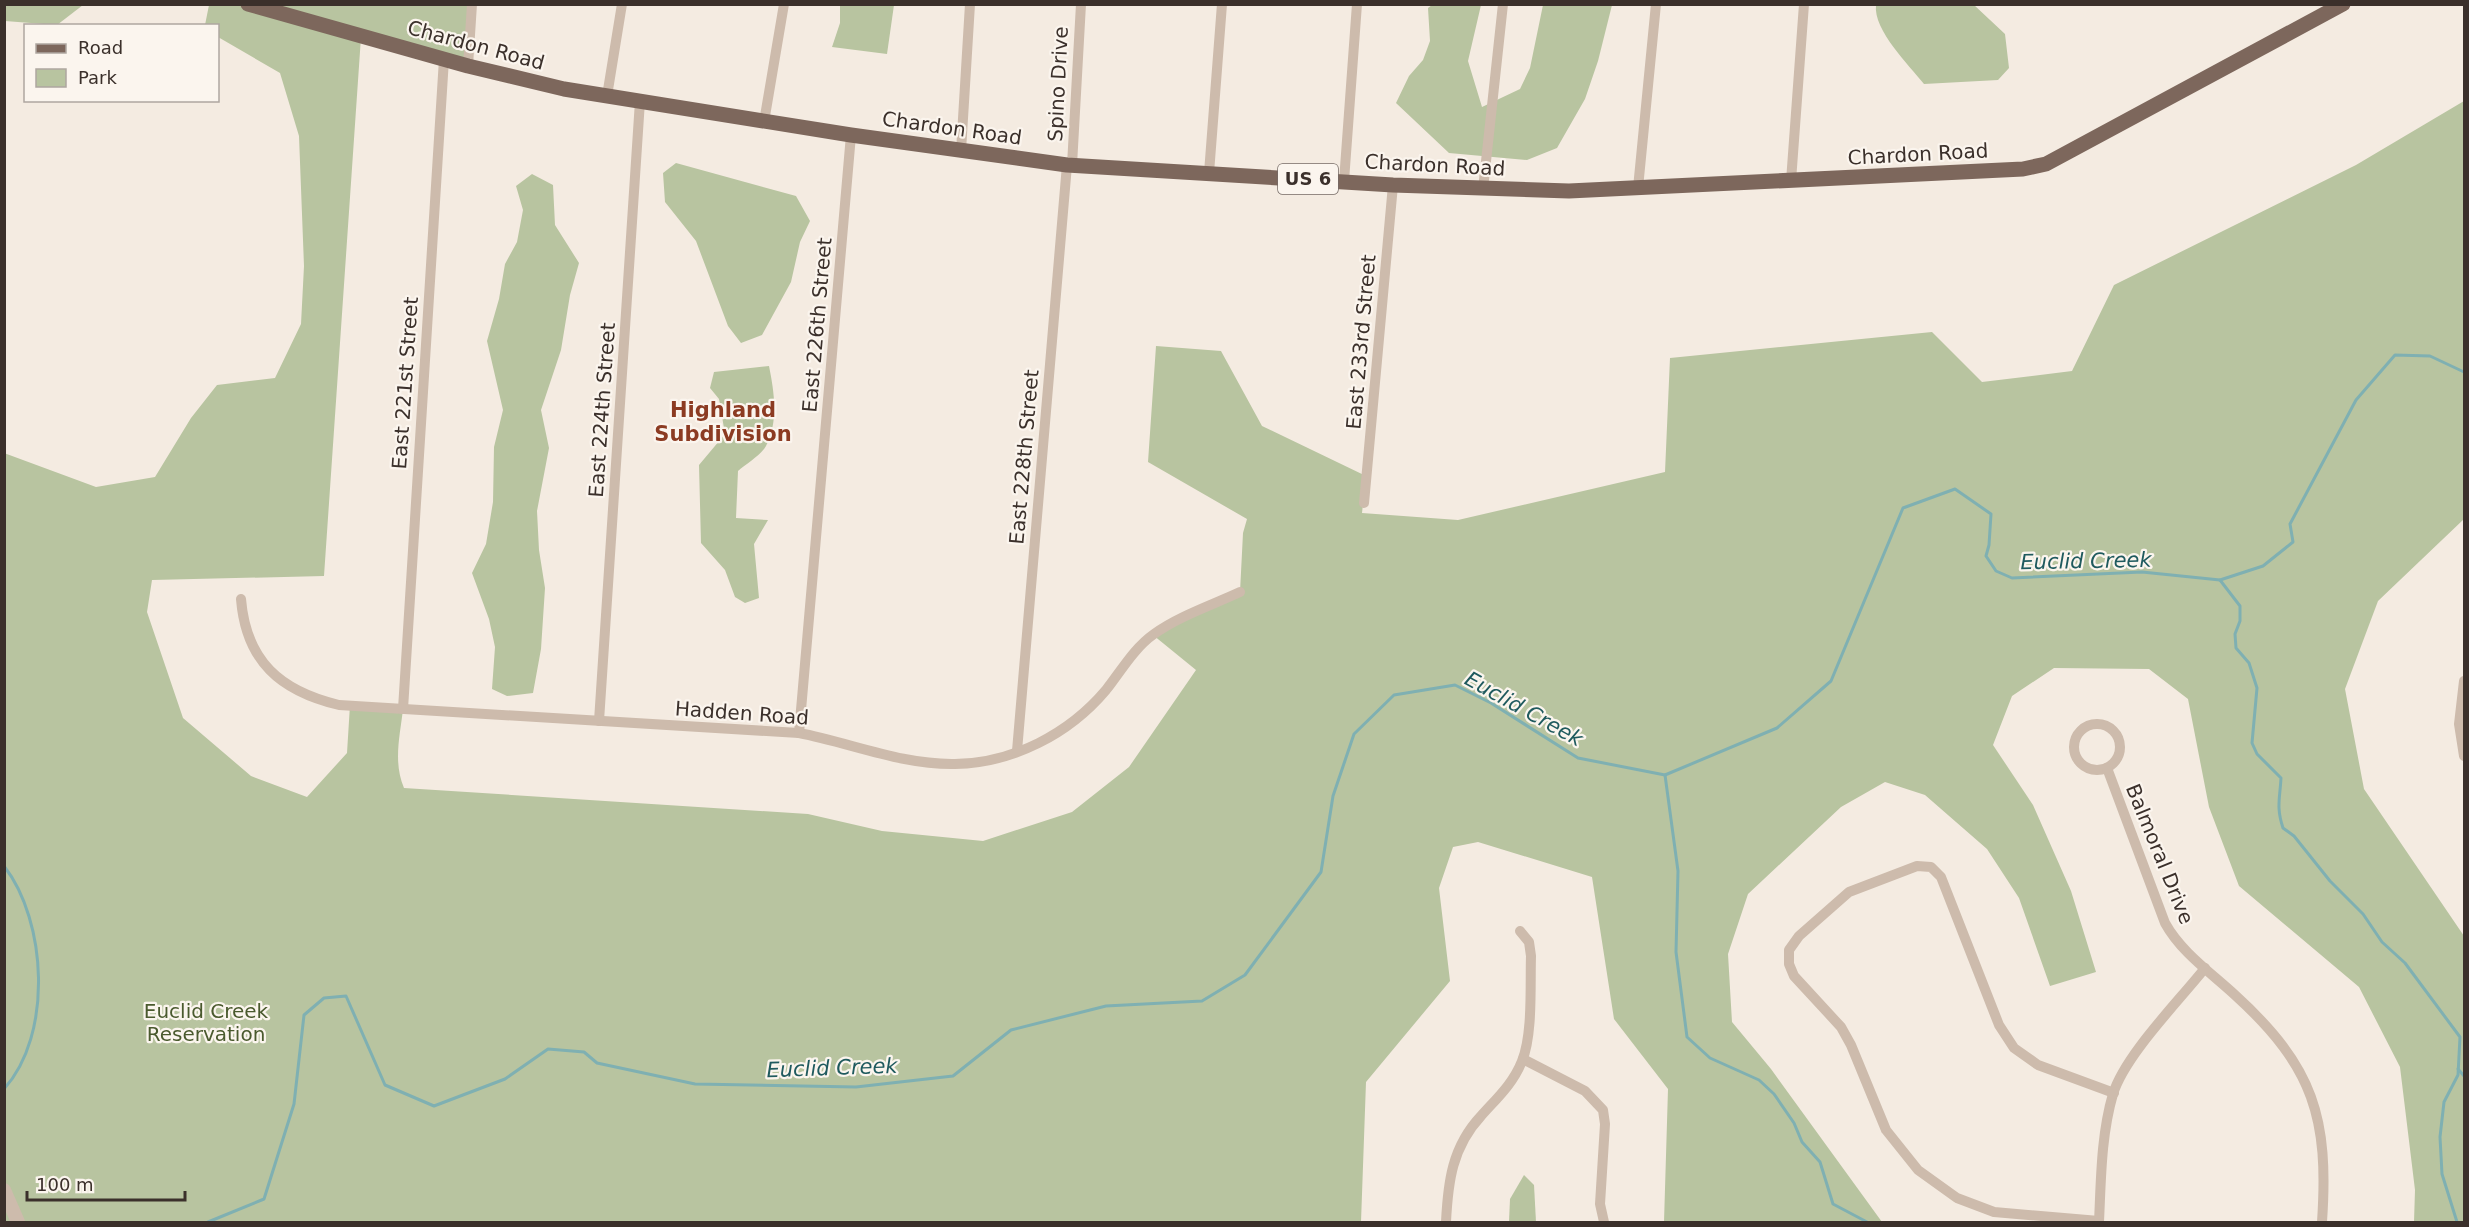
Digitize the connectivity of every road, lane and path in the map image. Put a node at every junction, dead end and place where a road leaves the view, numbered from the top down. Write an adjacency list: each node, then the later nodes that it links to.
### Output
1 (248, 4): 13 (main road, Chardon Road / US 6)
2 (472, 4): 14 (street)
3 (622, 4): 15 (street)
4 (784, 4): 17 (street)
5 (970, 4): 19 (street)
6 (1081, 4): 20 (street, Spino Drive)
7 (1222, 4): 21 (street)
8 (1357, 4): 22 (street)
9 (1503, 4): 26 (street)
10 (1656, 4): 25 (street)
11 (1804, 4): 23 (street)
12 (2343, 4): 23 (main road, Chardon Road / US 6)
13 (444, 59): 14 (main road, Chardon Road / US 6); 31 (street, East 221st Street)
14 (468, 66): 15 (main road, Chardon Road / US 6)
15 (607, 96): 16 (main road, Chardon Road / US 6)
16 (640, 101): 17 (main road, Chardon Road / US 6); 32 (street, East 224th Street)
17 (764, 122): 18 (main road, Chardon Road / US 6)
18 (851, 135): 19 (main road, Chardon Road / US 6); 33 (street, East 226th Street)
19 (961, 151): 20 (main road, Chardon Road / US 6)
20 (1069, 165): 21 (main road, Chardon Road / US 6); 34 (street, East 228th Street)
21 (1209, 173): 22 (main road, Chardon Road / US 6)
22 (1344, 181): 24 (main road, Chardon Road / US 6)
23 (1791, 181): 25 (main road, Chardon Road / US 6)
24 (1394, 185): 26 (main road, Chardon Road / US 6); 27 (street, East 233rd Street)
25 (1638, 188): 26 (main road, Chardon Road / US 6)
26 (1483, 189)
27 (1364, 503)
28 (1240, 592): 34 (street, Hadden Road)
29 (241, 599): 31 (street, Hadden Road)
30 (2464, 681): 35 (street)
31 (403, 709): 32 (street, Hadden Road)
32 (599, 721): 33 (street, Hadden Road)
33 (799, 733): 34 (street, Hadden Road)
34 (1017, 752)
35 (2463, 752)
36 (2107, 768): 36 (street); 38 (street, Balmoral Drive)
37 (1521, 931): 39 (street)
38 (2205, 968): 40 (street); 46 (street, Balmoral Drive)
39 (1523, 1059): 43 (street); 44 (street)
40 (2114, 1093): 45 (street); 45 (street)
41 (4, 1190): 42 (street)
42 (18, 1222)
43 (1446, 1222)
44 (1604, 1222)
45 (2099, 1222)
46 (2322, 1222)

